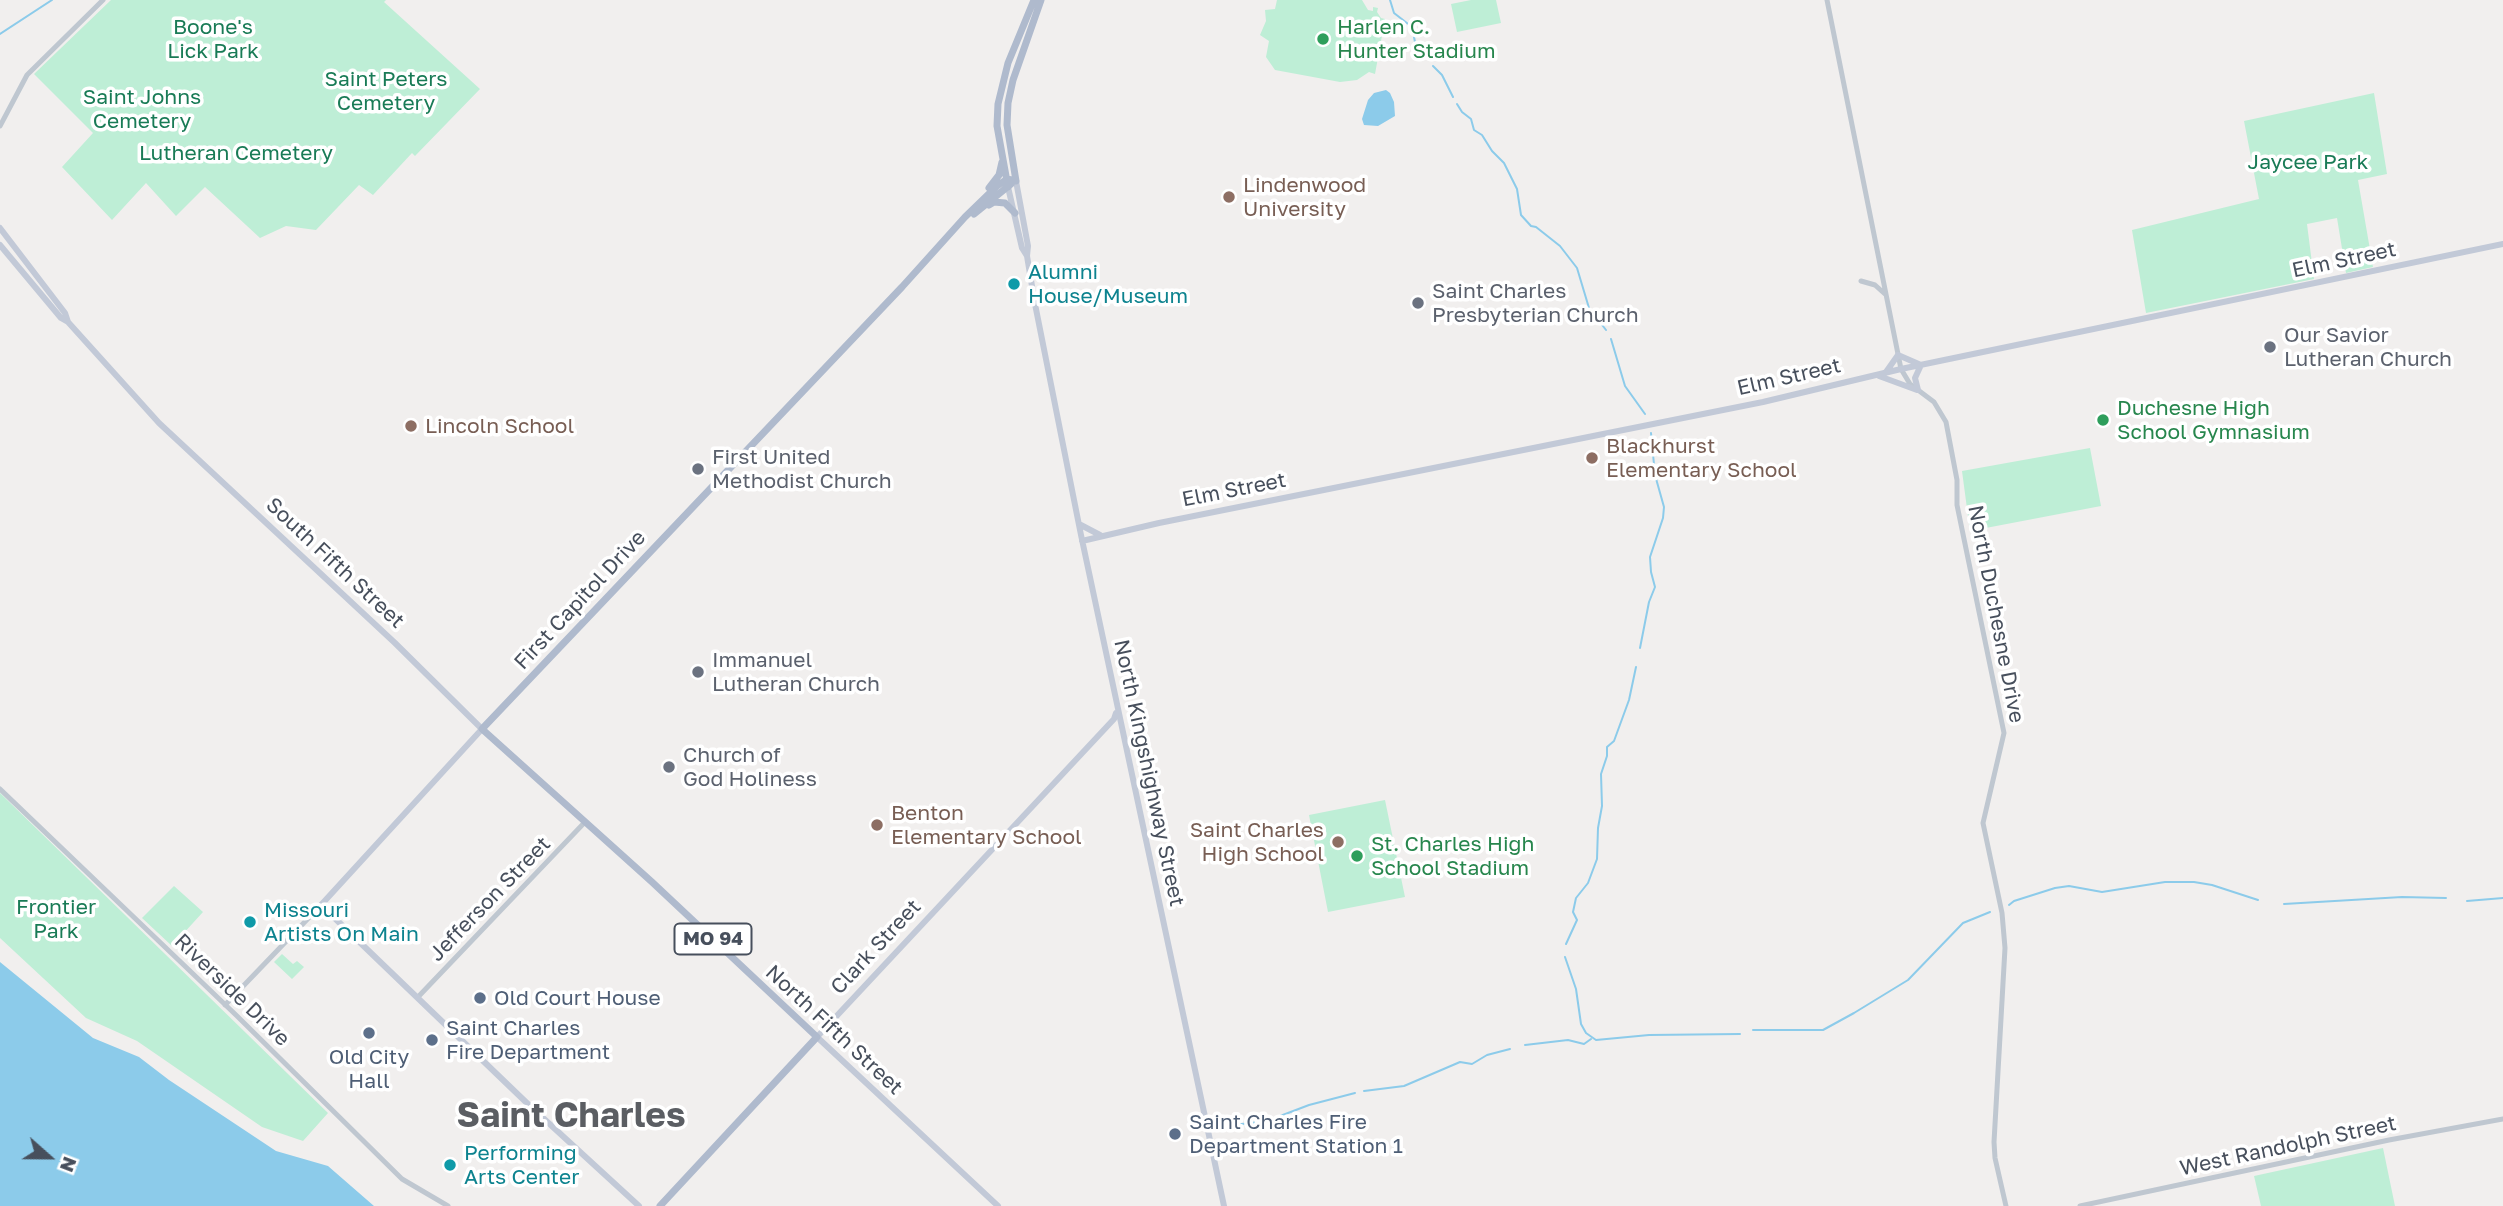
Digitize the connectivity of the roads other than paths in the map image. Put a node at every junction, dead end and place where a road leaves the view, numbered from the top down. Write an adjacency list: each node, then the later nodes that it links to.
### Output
1 (103, 0): 5 (street)
2 (1034, 0): 6 (main road)
3 (1041, 0): 7 (main road)
4 (1827, 0): 19 (street, North Duchesne Drive)
5 (0, 126)
6 (1003, 158): 7 (main road); 10 (main road)
7 (1010, 182): 8 (main road); 9 (main road, First Capitol Drive); 10 (main road, First Capitol Drive); 17 (main road)
8 (1015, 213): 9 (main road); 17 (main road)
9 (974, 214): 10 (main road, First Capitol Drive)
10 (963, 219): 30 (main road, First Capitol Drive)
11 (0, 228): 12 (main road, South Fifth Street)
12 (3, 236): 20 (main road, South Fifth Street)
13 (0, 244): 16 (main road, South Fifth Street)
14 (2503, 244): 22 (main road, Elm Street)
15 (0, 252): 16 (main road)
16 (8, 254): 20 (main road, South Fifth Street)
17 (1027, 256): 26 (main road, North Kingshighway Street)
18 (1861, 281): 19 (street)
19 (1885, 294): 21 (street, North Duchesne Drive)
20 (68, 322): 30 (main road, South Fifth Street)
21 (1898, 355): 22 (main road); 23 (street, North Duchesne Drive); 24 (main road)
22 (1921, 365): 23 (main road, Elm Street); 25 (main road)
23 (1901, 369): 24 (main road, Elm Street); 25 (street, North Duchesne Drive)
24 (1881, 374): 25 (main road); 27 (main road, Elm Street)
25 (1918, 390): 43 (street, North Duchesne Drive)
26 (1079, 524): 27 (main road); 28 (main road, North Kingshighway Street)
27 (1102, 536): 28 (main road, Elm Street)
28 (1082, 541): 29 (main road, North Kingshighway Street)
29 (1117, 711): 36 (main road, Clark Street); 42 (main road, North Kingshighway Street)
30 (482, 729): 32 (main road, South Fifth Street / MO 94); 33 (main road, First Capitol Drive)
31 (0, 789): 35 (street, Riverside Drive)
32 (585, 822): 34 (street, Jefferson Street); 36 (main road, North Fifth Street / MO 94)
33 (321, 905): 34 (main road); 35 (street, First Capitol Drive)
34 (418, 997): 39 (main road)
35 (225, 1005): 38 (street, Riverside Drive)
36 (817, 1037): 40 (main road, Clark Street); 41 (main road, North Fifth Street)
37 (2503, 1119): 44 (street, West Randolph Street)
38 (448, 1206)
39 (639, 1206)
40 (660, 1206)
41 (998, 1206)
42 (1224, 1206)
43 (2006, 1206)
44 (2080, 1206)

